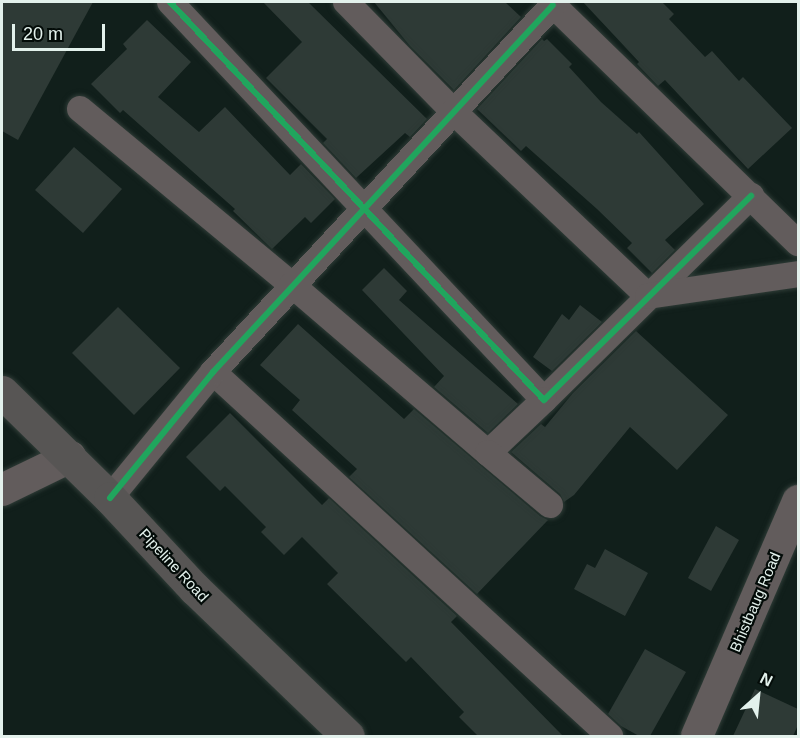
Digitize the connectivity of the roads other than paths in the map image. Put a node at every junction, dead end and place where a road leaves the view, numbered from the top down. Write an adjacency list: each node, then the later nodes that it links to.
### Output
1 (170, 2): 7 (street)
2 (346, 2): 5 (street)
3 (552, 3): 5 (street); 6 (street)
4 (80, 109): 10 (street)
5 (454, 112): 7 (street); 11 (street)
6 (751, 196): 8 (street); 11 (street)
7 (364, 209): 10 (street); 14 (street)
8 (798, 243)
9 (798, 274): 11 (street)
10 (292, 285): 12 (street); 15 (street)
11 (648, 296): 14 (street)
12 (213, 372): 18 (street); 22 (street)
13 (2, 392): 16 (main road, Pipeline Road)
14 (544, 400): 15 (street)
15 (488, 453): 20 (street)
16 (70, 457): 17 (street); 18 (main road, Pipeline Road)
17 (2, 490)
18 (110, 498): 21 (main road, Pipeline Road)
19 (798, 501): 23 (street, Bhistbaug Road)
20 (550, 505)
21 (348, 736)
22 (609, 736)
23 (697, 736)

